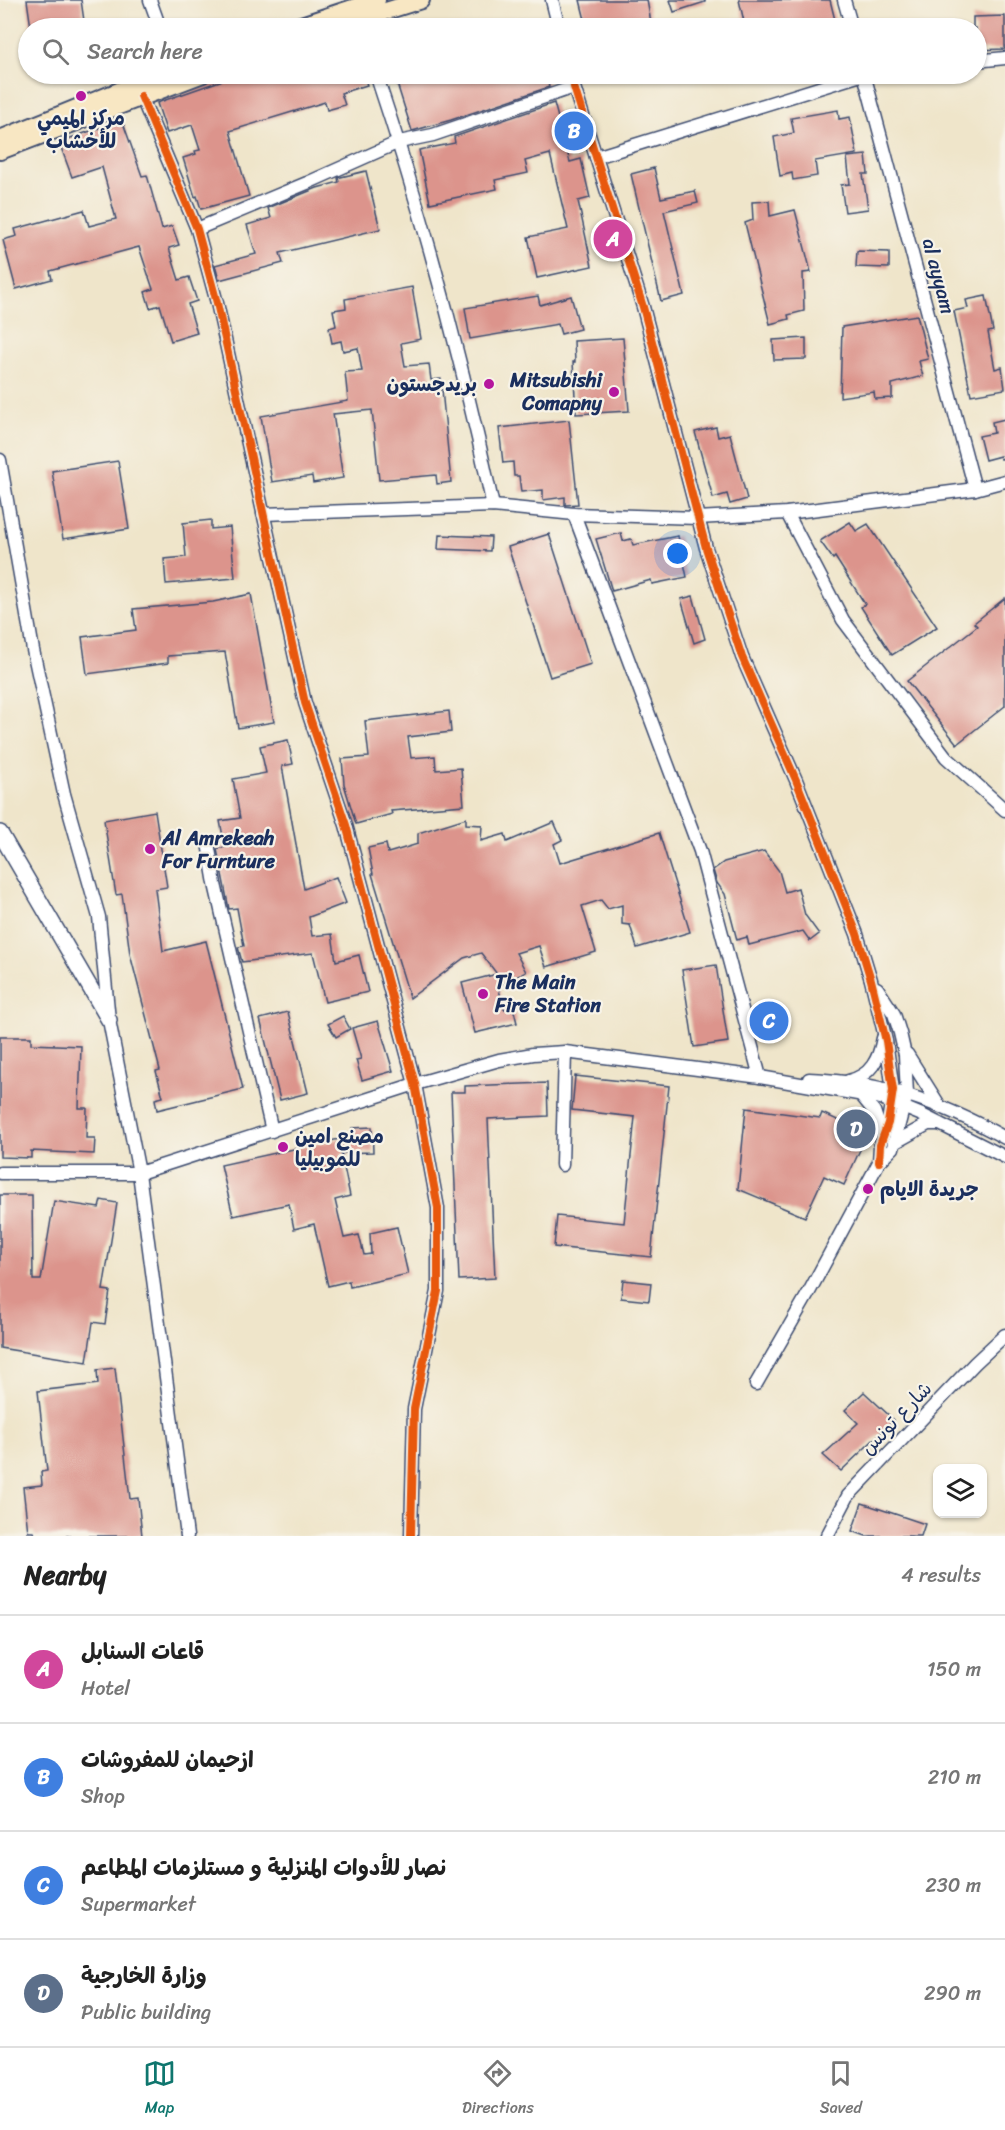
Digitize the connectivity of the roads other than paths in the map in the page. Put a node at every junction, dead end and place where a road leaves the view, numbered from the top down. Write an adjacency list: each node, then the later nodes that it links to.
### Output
1 (150, 0): 6 (street)
2 (377, 0): 7 (main road)
3 (421, 0): 8 (main road)
4 (552, 0): 9 (street)
5 (844, 0): 10 (street)
6 (156, 18)
7 (322, 18)
8 (374, 18)
9 (556, 18)
10 (849, 18)
11 (1005, 58): 12 (street)
12 (987, 60)
13 (136, 84): 21 (main road)
14 (165, 84): 20 (main road)
15 (379, 84): 22 (street)
16 (573, 84): 19 (street)
17 (832, 84): 24 (street)
18 (867, 84): 28 (street, al ayyam)
19 (574, 87): 22 (street); 24 (street)
20 (141, 96): 23 (main road); 25 (street)
21 (0, 139)
22 (399, 142): 25 (street); 29 (street)
23 (0, 151)
24 (596, 157): 33 (street)
25 (197, 229): 31 (street)
26 (0, 460): 38 (street)
27 (1005, 481): 28 (street)
28 (975, 489): 30 (street)
29 (493, 506): 31 (street); 32 (street)
30 (788, 513): 33 (street); 34 (street)
31 (263, 514): 44 (street)
32 (574, 514): 33 (street); 42 (street)
33 (698, 518): 37 (street)
34 (1005, 810)
35 (0, 832): 38 (street)
36 (208, 843): 52 (street)
37 (872, 980): 39 (street); 40 (street)
38 (109, 1020): 58 (street)
39 (884, 1034): 43 (street); 45 (street)
40 (903, 1045): 46 (street); 49 (street)
41 (565, 1052): 42 (street); 44 (street); 56 (street)
42 (760, 1077): 43 (street); 47 (street)
43 (843, 1082): 45 (street)
44 (415, 1084): 52 (street); 62 (street)
45 (893, 1090): 46 (street); 48 (street)
46 (907, 1094): 49 (street); 50 (street)
47 (861, 1095): 48 (street); 54 (street)
48 (892, 1103): 50 (street); 54 (street)
49 (940, 1106): 53 (street)
50 (905, 1108): 51 (street); 54 (street)
51 (939, 1124): 54 (street); 55 (street)
52 (272, 1131): 58 (street)
53 (1005, 1138)
54 (889, 1141): 60 (street)
55 (1005, 1157)
56 (562, 1165)
57 (0, 1173): 58 (street)
58 (139, 1173): 61 (street)
59 (1005, 1335): 63 (street, شارع تونس)
60 (756, 1384)
61 (187, 1536)
62 (411, 1536)
63 (827, 1536)

